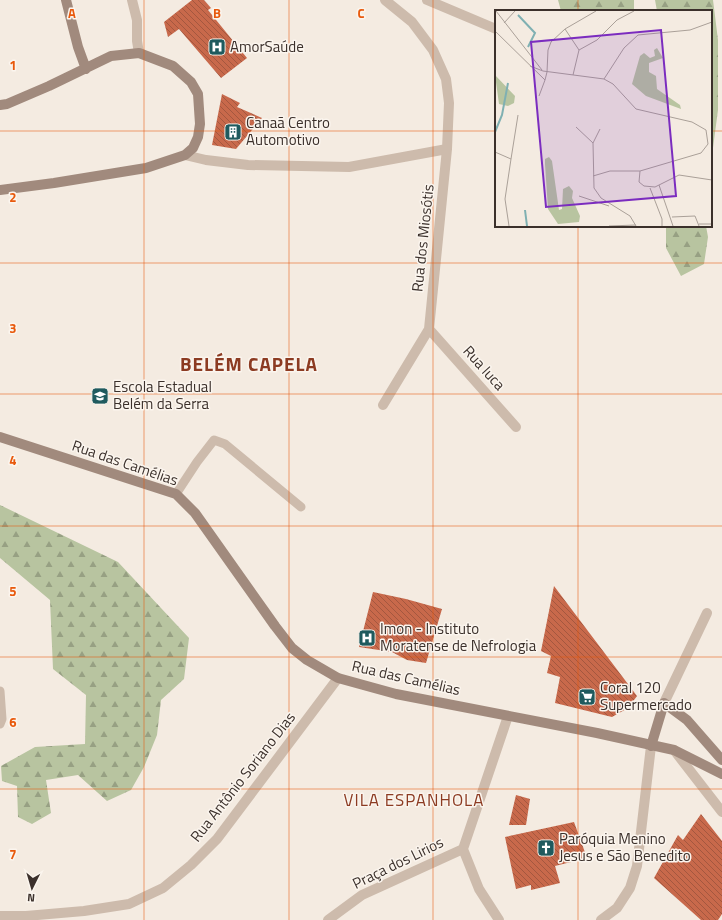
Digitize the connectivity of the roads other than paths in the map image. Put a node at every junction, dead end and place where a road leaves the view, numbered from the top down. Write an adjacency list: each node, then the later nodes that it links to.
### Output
1 (66, 0): 7 (main road)
2 (132, 0): 6 (street)
3 (385, 0): 9 (street, Rua dos Miosótis)
4 (427, 0): 5 (street)
5 (495, 28)
6 (139, 53): 7 (main road); 10 (main road)
7 (86, 69): 8 (main road)
8 (0, 105)
9 (447, 149): 10 (street); 12 (street, Rua dos Miosótis)
10 (185, 155): 11 (main road)
11 (0, 190)
12 (429, 329): 13 (street); 14 (street, Rua Iuca)
13 (383, 405)
14 (516, 427)
15 (0, 436): 16 (main road, Rua das Camélias)
16 (176, 494): 17 (lane); 19 (main road, Rua das Camélias)
17 (301, 507)
18 (707, 613): 21 (street)
19 (338, 678): 22 (main road, Rua das Camélias); 30 (street, Rua Antônio Soriano Dias)
20 (0, 691): 23 (lane)
21 (664, 702): 24 (main road); 26 (main road)
22 (508, 716): 24 (main road, Rua das Camélias); 29 (street)
23 (0, 724)
24 (651, 746): 25 (main road, Rua das Camélias); 33 (street)
25 (674, 750): 27 (main road, Rua das Camélias); 28 (street)
26 (722, 760)
27 (722, 774)
28 (722, 812)
29 (464, 849): 31 (street, Praça dos Lirios); 32 (street)
30 (0, 916)
31 (328, 920)
32 (499, 920)
33 (601, 920)

